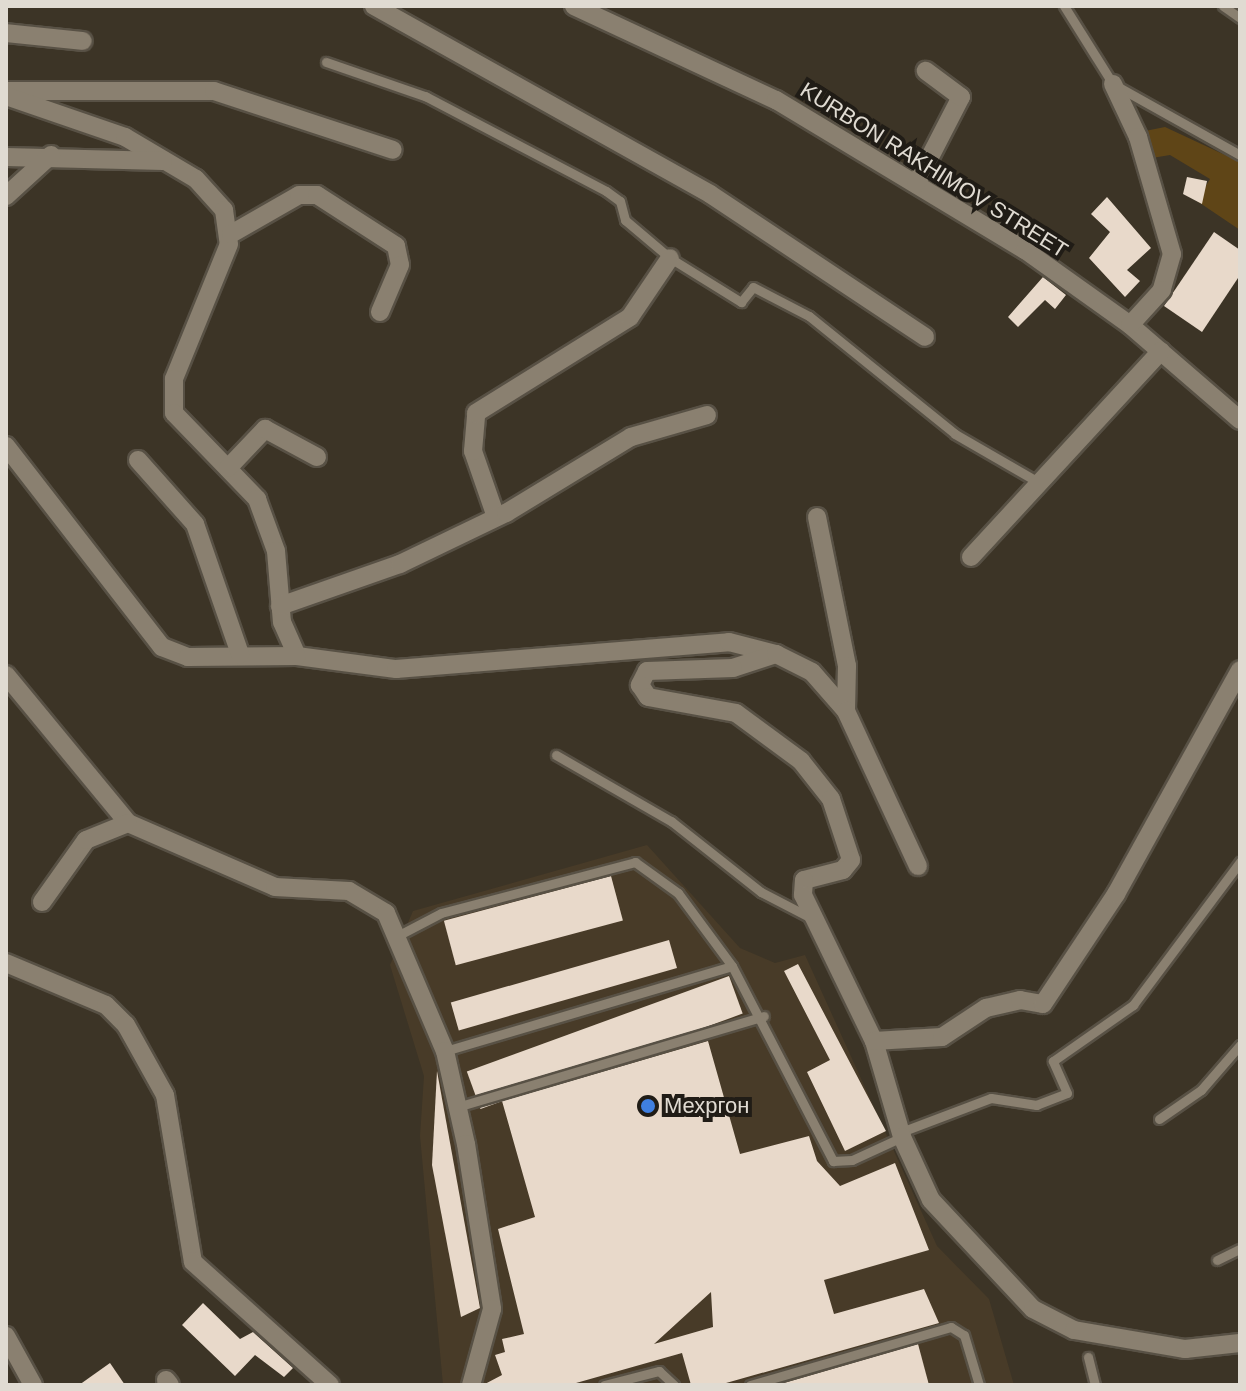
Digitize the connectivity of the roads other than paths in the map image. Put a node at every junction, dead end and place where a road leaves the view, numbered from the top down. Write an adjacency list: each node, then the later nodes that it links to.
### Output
1 (374, 6): 23 (street)
2 (574, 6): 17 (street, KURBON RAKHIMOV STREET)
3 (1064, 6): 10 (lane)
4 (1223, 6): 5 (lane)
5 (1240, 18)
6 (6, 33): 7 (street)
7 (83, 41)
8 (326, 62): 20 (lane)
9 (926, 71): 17 (street)
10 (1113, 84): 14 (lane); 22 (street)
11 (6, 93): 12 (street); 16 (street)
12 (393, 150)
13 (51, 155): 15 (street); 16 (street); 18 (street)
14 (1240, 155)
15 (6, 157)
16 (165, 161): 19 (street)
17 (916, 184): 22 (street, KURBON RAKHIMOV STREET)
18 (6, 196)
19 (231, 234): 21 (street); 30 (street)
20 (670, 258): 31 (lane); 32 (street)
21 (380, 312)
22 (1130, 325): 24 (street, KURBON RAKHIMOV STREET)
23 (925, 337)
24 (1161, 351): 25 (street, KURBON RAKHIMOV STREET); 31 (street)
25 (1238, 414)
26 (707, 415): 32 (street)
27 (6, 446): 36 (street)
28 (317, 457): 30 (street)
29 (138, 460): 36 (street)
30 (228, 468): 35 (street)
31 (1040, 483): 34 (street)
32 (496, 517): 35 (street)
33 (817, 517): 41 (street)
34 (971, 557)
35 (280, 606): 38 (street)
36 (240, 654): 38 (street)
37 (776, 654): 38 (street); 41 (street); 47 (street)
38 (297, 656)
39 (1240, 670): 52 (street)
40 (6, 675): 43 (street)
41 (846, 711): 45 (street)
42 (556, 755): 47 (lane)
43 (128, 823): 46 (street); 48 (street)
44 (1240, 862): 57 (lane)
45 (918, 866)
46 (42, 902)
47 (811, 918): 52 (street)
48 (399, 935): 50 (lane); 54 (street)
49 (6, 963): 64 (street)
50 (732, 966): 51 (lane); 54 (lane)
51 (764, 1016): 55 (lane); 57 (lane)
52 (874, 1041): 57 (street)
53 (1240, 1045): 56 (lane)
54 (445, 1051): 55 (street)
55 (457, 1107): 65 (street)
56 (1159, 1119)
57 (901, 1134): 61 (street)
58 (1240, 1249): 59 (lane)
59 (1217, 1260)
60 (6, 1336): 63 (street)
61 (1240, 1343)
62 (1088, 1357): 70 (lane)
63 (33, 1385)
64 (330, 1385)
65 (471, 1385)
66 (604, 1385): 67 (lane)
67 (674, 1385)
68 (750, 1385): 69 (lane)
69 (979, 1385)
70 (1095, 1385)

